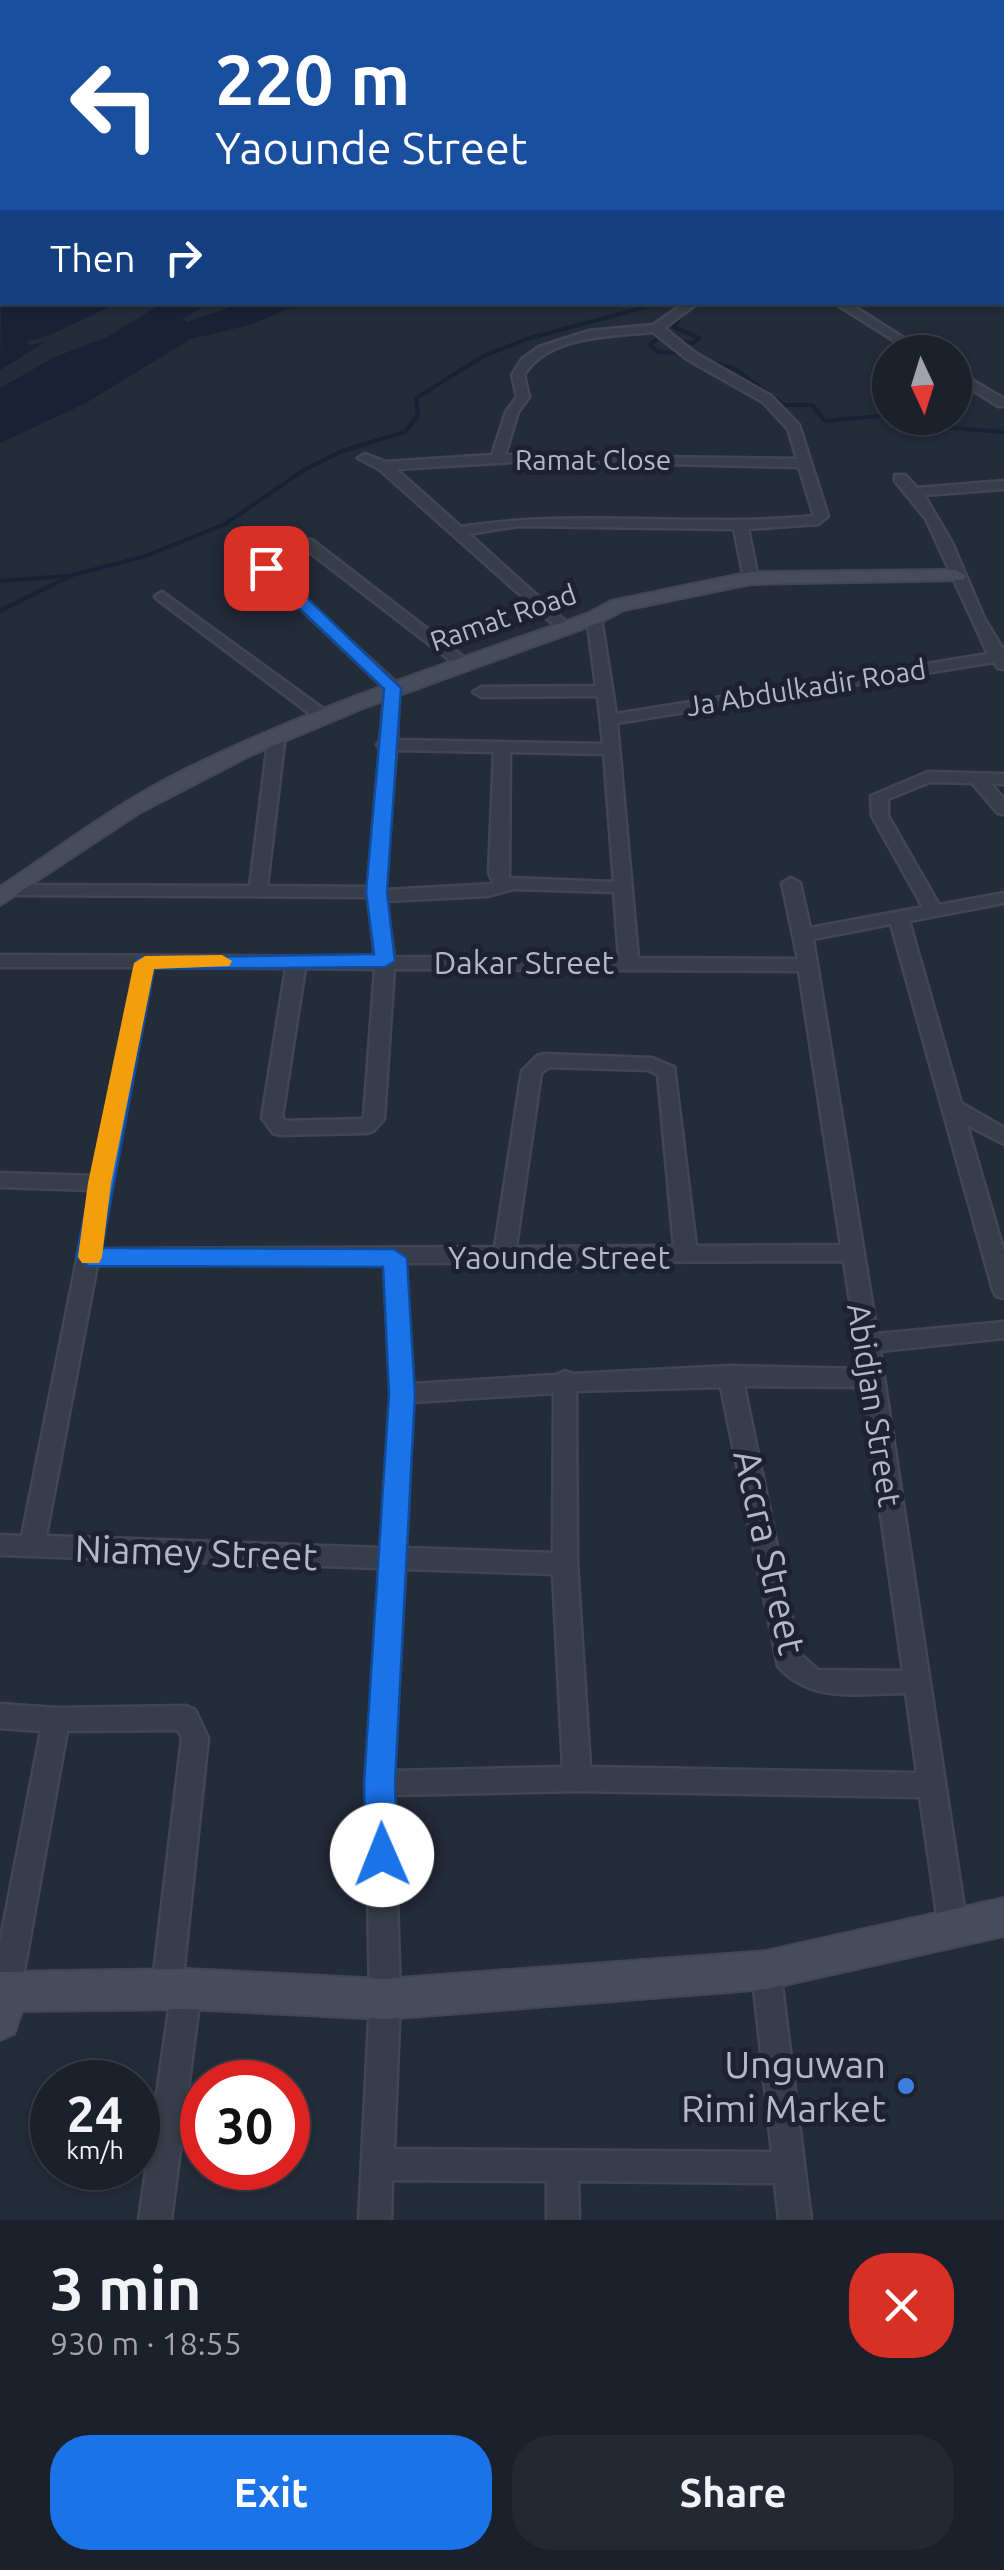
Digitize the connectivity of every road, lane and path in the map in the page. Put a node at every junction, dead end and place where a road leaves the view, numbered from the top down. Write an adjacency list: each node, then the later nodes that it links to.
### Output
1 (690, 305): 3 (street)
2 (843, 305): 4 (street)
3 (656, 328): 8 (street); 9 (street)
4 (892, 335)
5 (972, 384): 6 (street)
6 (1002, 403)
7 (365, 458): 10 (street, Ramat Close)
8 (497, 459): 9 (street, Ramat Close); 10 (street, Ramat Close)
9 (802, 463): 14 (street, Ramat Close)
10 (384, 466): 15 (street, Ramat Close)
11 (900, 478): 13 (street)
12 (1004, 485): 13 (street)
13 (917, 492): 18 (street)
14 (740, 525): 15 (street, Ramat Close); 19 (street)
15 (459, 532): 22 (street, Ramat Close)
16 (307, 543): 24 (street)
17 (266, 568): 25 (street)
18 (956, 576): 19 (street, Ramat Road); 23 (street)
19 (751, 578): 21 (street, Ramat Road)
20 (162, 596): 28 (street)
21 (594, 618): 22 (street, Ramat Road); 26 (street)
22 (566, 628): 24 (street, Ramat Road)
23 (1002, 660): 29 (street, Ja Abdulkadir Road)
24 (461, 662): 25 (street, Ramat Road)
25 (392, 688): 28 (street, Ramat Road); 31 (street)
26 (604, 690): 27 (street); 29 (street)
27 (482, 692)
28 (322, 716): 30 (street, Ramat Road)
29 (608, 720): 33 (street)
30 (277, 735): 40 (street); 41 (street, Ramat Road)
31 (386, 744): 32 (street); 42 (street)
32 (502, 747): 33 (street); 38 (street)
33 (610, 748): 39 (street)
34 (975, 776): 35 (street); 36 (street); 44 (street)
35 (1004, 778)
36 (1001, 801)
37 (791, 883): 46 (street, Abidjan Street)
38 (512, 884): 39 (street); 42 (street)
39 (620, 887): 50 (street)
40 (258, 890): 41 (street); 42 (street)
41 (6, 894)
42 (378, 894): 49 (street)
43 (1004, 898): 44 (street)
44 (934, 911): 45 (street)
45 (899, 919): 46 (street); 53 (street)
46 (803, 936): 52 (street, Abidjan Street)
47 (297, 960): 49 (street, Dakar Street); 49 (street); 51 (street, Dakar Street)
48 (0, 961): 51 (street, Dakar Street)
49 (385, 961): 50 (street, Dakar Street)
50 (630, 962): 52 (street, Dakar Street)
51 (145, 963): 56 (street)
52 (808, 965): 57 (street, Abidjan Street)
53 (952, 1107): 54 (street); 62 (street)
54 (1004, 1137)
55 (0, 1180): 56 (street)
56 (100, 1183): 59 (street)
57 (850, 1253): 58 (street, Yaounde Street); 64 (street, Abidjan Street)
58 (686, 1256): 60 (street, Yaounde Street); 60 (street)
59 (88, 1257): 61 (street, Yaounde Street); 70 (street)
60 (504, 1257): 61 (street, Yaounde Street)
61 (394, 1258): 68 (street)
62 (1004, 1290)
63 (1004, 1330): 64 (street)
64 (866, 1344): 66 (street, Abidjan Street)
65 (730, 1375): 66 (street); 67 (street); 73 (street, Accra Street)
66 (873, 1378): 73 (street, Abidjan Street)
67 (565, 1380): 68 (street); 72 (street)
68 (402, 1394): 71 (street)
69 (0, 1545): 70 (street, Niamey Street)
70 (32, 1545): 71 (street, Niamey Street)
71 (392, 1560): 72 (street, Niamey Street); 77 (street)
72 (565, 1564): 76 (street)
73 (915, 1682): 78 (street, Abidjan Street)
74 (0, 1716): 75 (street)
75 (56, 1720): 82 (street); 84 (street)
76 (577, 1779): 77 (street); 78 (street)
77 (380, 1783): 83 (street)
78 (932, 1786): 80 (street, Abidjan Street)
79 (1004, 1917): 80 (street)
80 (953, 1928): 81 (street)
81 (766, 1970): 83 (street); 87 (street)
82 (177, 1988): 83 (street); 84 (street); 88 (street)
83 (385, 1999): 85 (street)
84 (2, 2002)
85 (378, 2164): 86 (street); 89 (street)
86 (562, 2166): 87 (street); 90 (street)
87 (789, 2168): 91 (street)
88 (155, 2220)
89 (375, 2220)
90 (563, 2220)
91 (795, 2220)

